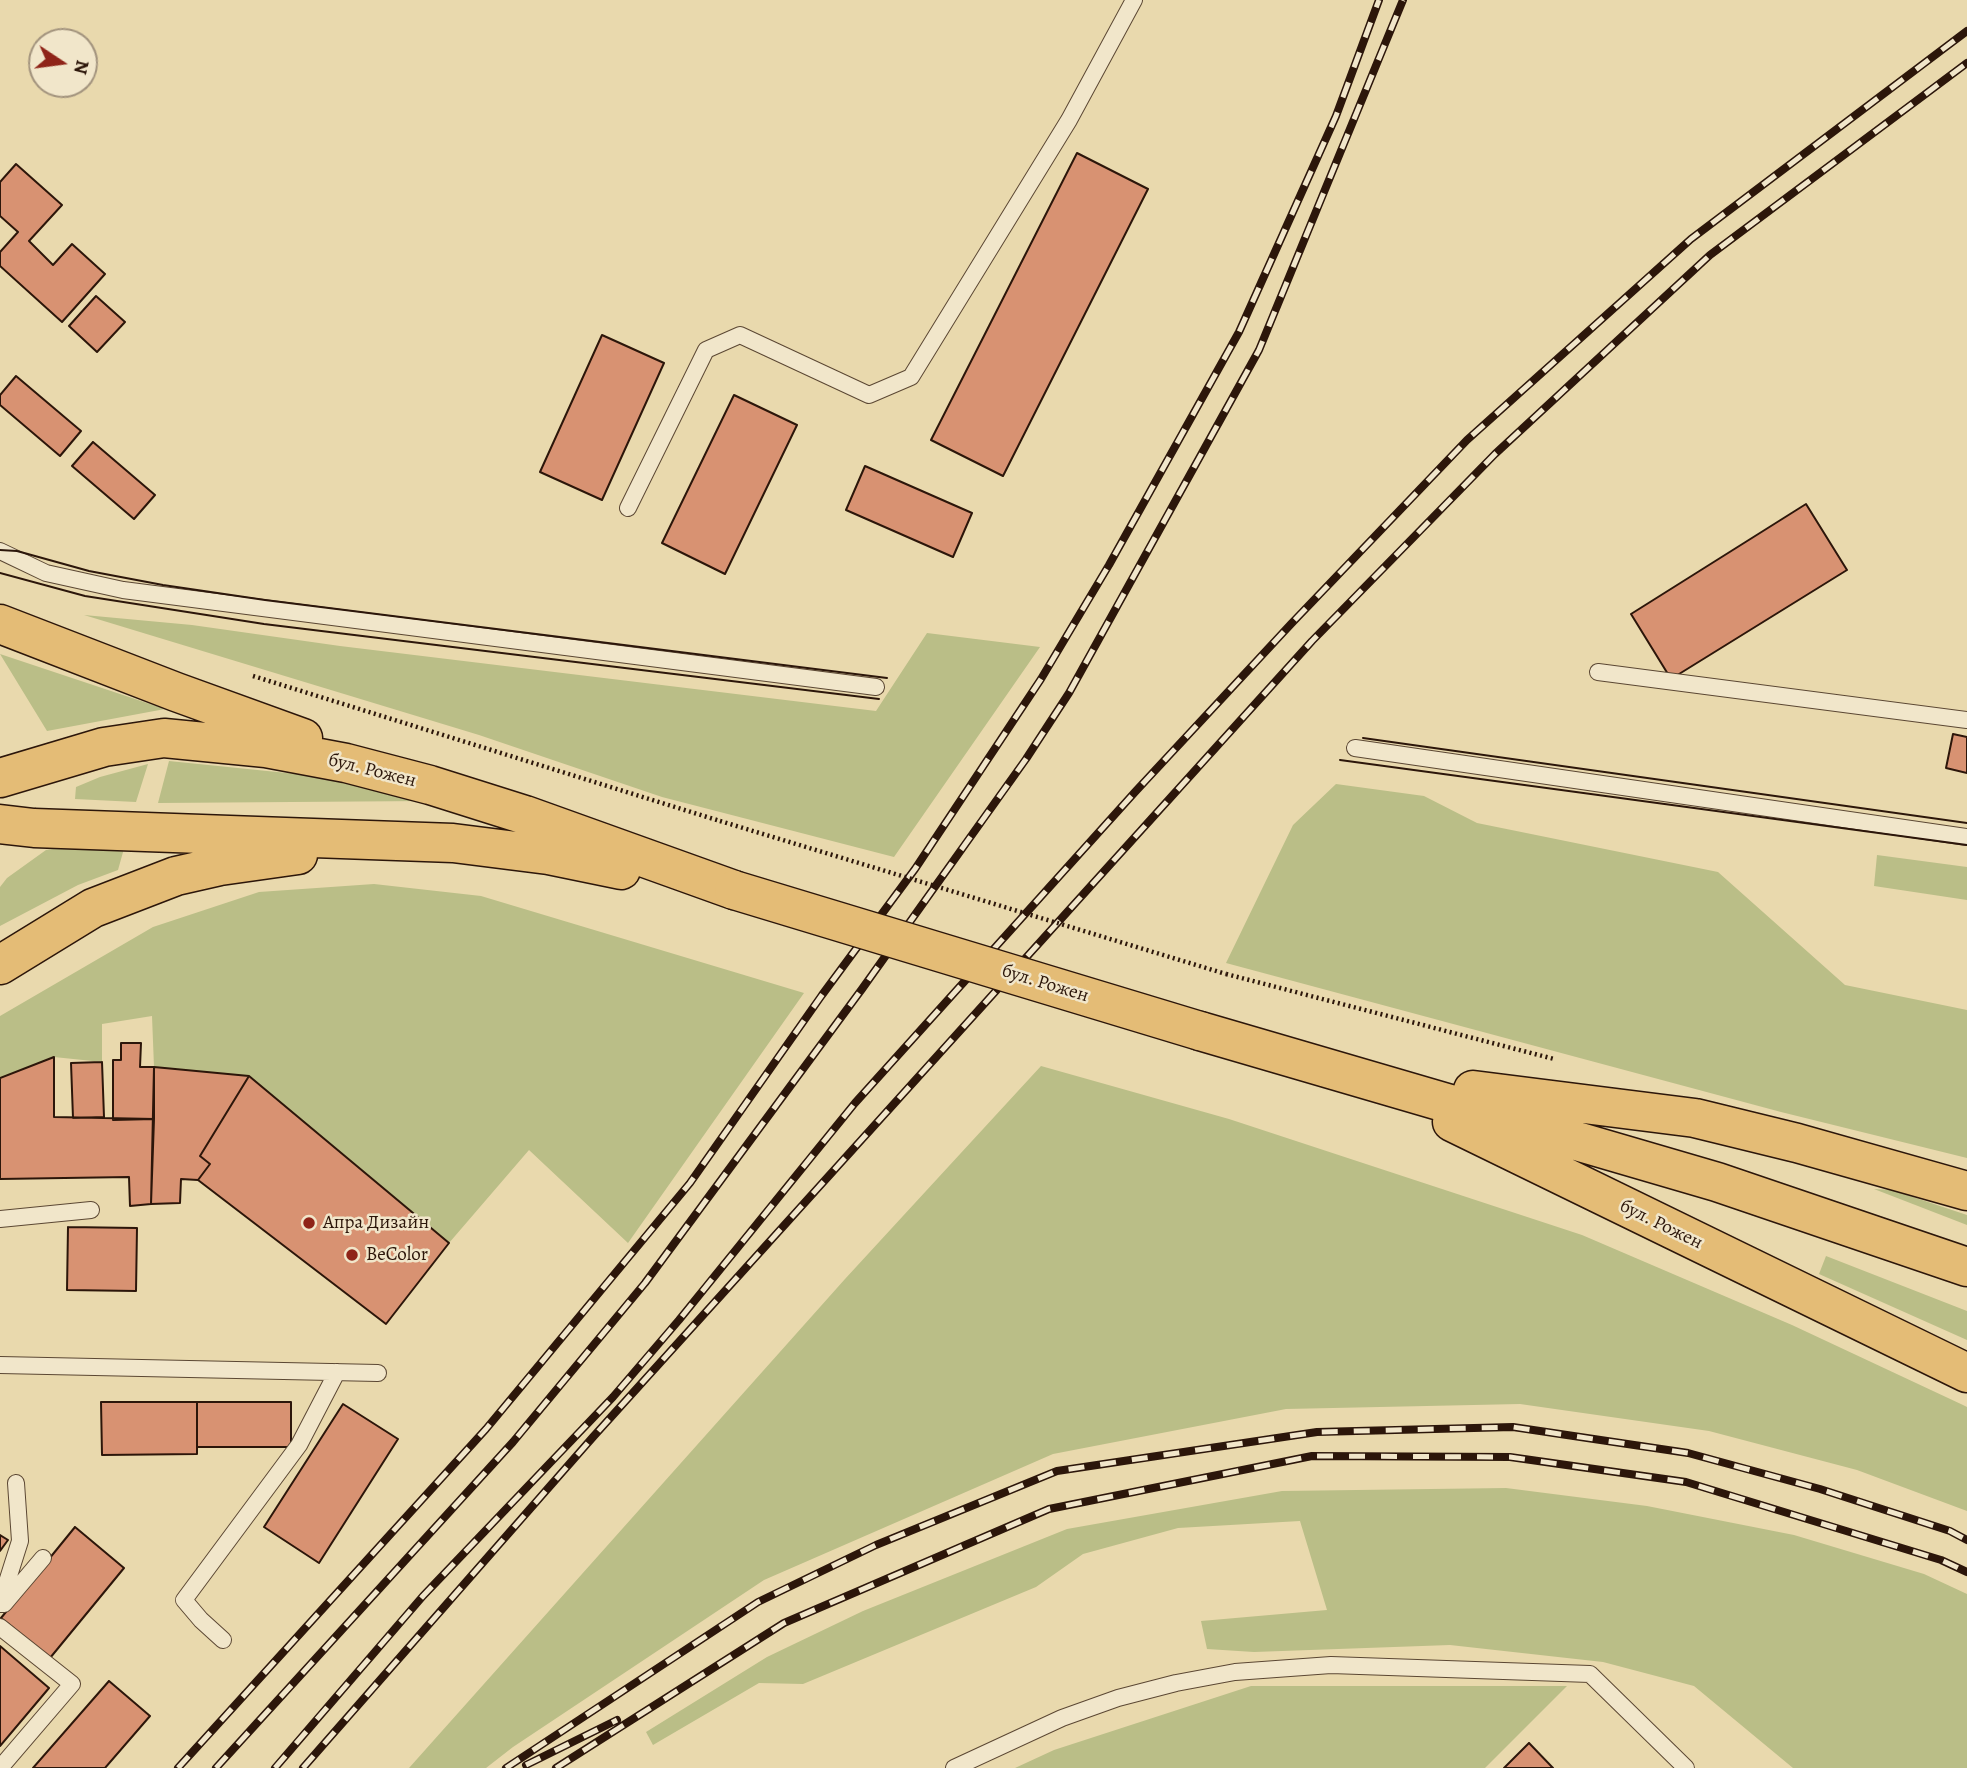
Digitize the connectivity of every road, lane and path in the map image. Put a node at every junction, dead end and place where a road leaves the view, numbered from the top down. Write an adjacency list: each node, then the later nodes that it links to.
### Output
1 (1134, 0): 2 (lane)
2 (628, 508)
3 (0, 551): 4 (lane)
4 (8, 559): 8 (lane)
5 (0, 624): 12 (main road)
6 (1598, 672): 9 (lane)
7 (246, 674): 18 (path, bridge)
8 (876, 687)
9 (1967, 720)
10 (1355, 748): 14 (lane)
11 (0, 778): 12 (main road, бул. Рожен)
12 (430, 785): 16 (main road, бул. Рожен)
13 (0, 824): 15 (main road, бул. Рожен)
14 (1967, 837)
15 (422, 842): 16 (main road, бул. Рожен); 17 (main road)
16 (734, 890): 19 (main road, бул. Рожен, bridge)
17 (0, 965)
18 (1561, 1061)
19 (1356, 1075): 20 (main road, бул. Рожен); 23 (main road, бул. Рожен); 27 (main road, бул. Рожен)
20 (1967, 1191)
21 (91, 1210): 22 (lane)
22 (0, 1219)
23 (1967, 1267)
24 (0, 1364): 25 (lane)
25 (337, 1371): 26 (lane); 32 (lane)
26 (378, 1373)
27 (1967, 1373)
28 (16, 1483): 30 (lane)
29 (43, 1558): 30 (lane)
30 (0, 1606)
31 (0, 1627): 33 (lane)
32 (223, 1640)
33 (0, 1768)
34 (954, 1768): 35 (lane)
35 (1686, 1768)

